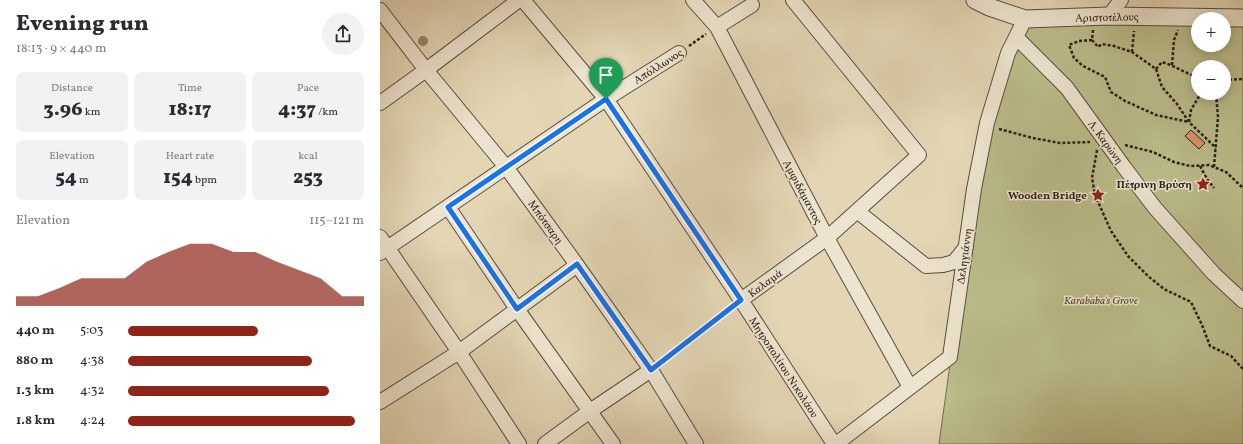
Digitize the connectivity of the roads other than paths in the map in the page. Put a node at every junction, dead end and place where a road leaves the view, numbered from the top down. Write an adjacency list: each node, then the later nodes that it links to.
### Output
1 (519, 0): 15 (street)
2 (523, 0): 16 (street, Μητροπολίτου Νικολάου)
3 (693, 0): 12 (street, Αμφιδάμαντος)
4 (793, 0): 20 (street, Καλαμά)
5 (975, 0): 11 (street, Αριστοτέλους)
6 (1121, 0): 9 (street)
7 (752, 5): 12 (street)
8 (380, 10): 15 (street, Μπότσαρη)
9 (1103, 17): 10 (street, Αριστοτέλους); 11 (street, Αριστοτέλους)
10 (1243, 18)
11 (1025, 19): 13 (street, Δεληγιάννη)
12 (717, 27): 21 (street, Αμφιδάμαντος)
13 (1016, 38): 23 (street, Δεληγιάννη); 26 (street, Λ. Καρώνη)
14 (679, 53): 16 (street, Απόλλωνος)
15 (426, 70): 17 (street); 18 (street, Μπότσαρη)
16 (606, 99): 18 (street, Απόλλωνος); 25 (street, Μητροπολίτου Νικολάου)
17 (380, 103)
18 (506, 167): 19 (street, Απόλλωνος); 24 (street, Μπότσαρη)
19 (448, 207): 22 (street, Απόλλωνος); 27 (street)
20 (857, 211): 21 (street, Καλαμά); 23 (street)
21 (827, 238): 25 (street, Καλαμά); 30 (street, Αμφιδάμαντος)
22 (383, 246): 28 (street)
23 (966, 247): 30 (street, Δεληγιάννη)
24 (577, 264): 27 (street); 29 (street, Μπότσαρη)
25 (741, 300): 37 (street, Μητροπολίτου Νικολάου)
26 (1243, 301)
27 (517, 309): 28 (street); 32 (street)
28 (459, 352): 31 (street); 33 (street)
29 (651, 370): 32 (street); 36 (street, Μπότσαρη)
30 (910, 387): 37 (street, Δεληγιάννη)
31 (380, 402)
32 (590, 411): 34 (street); 35 (street)
33 (519, 444)
34 (545, 444)
35 (613, 444)
36 (696, 444)
37 (835, 444)

